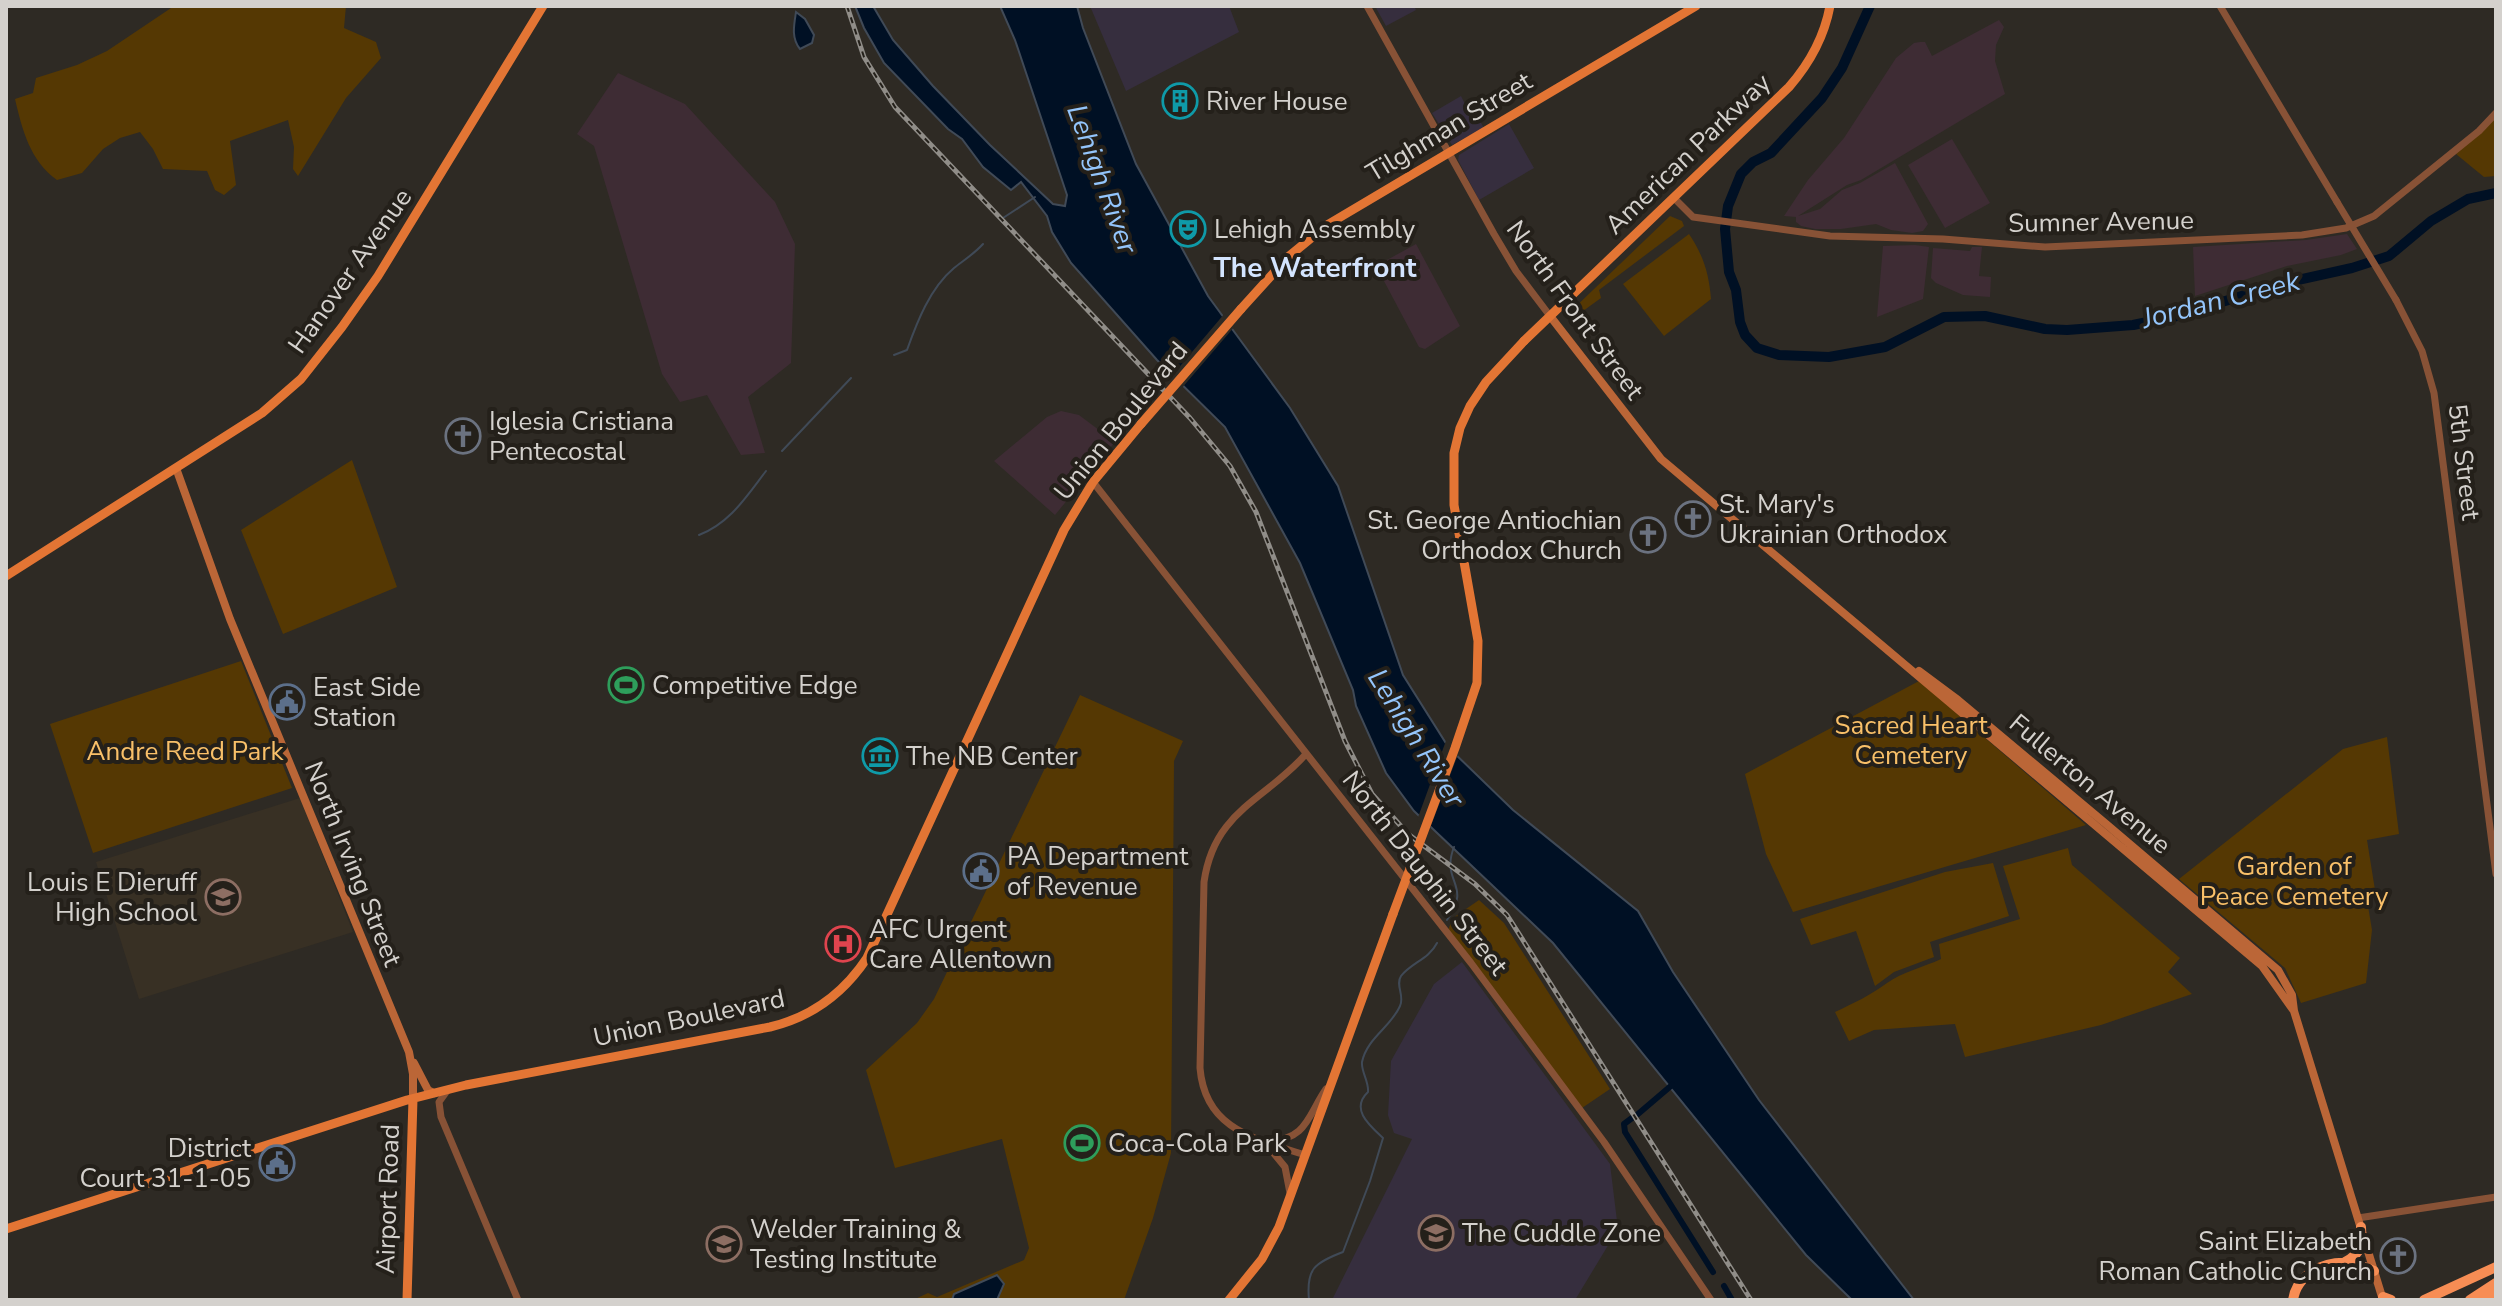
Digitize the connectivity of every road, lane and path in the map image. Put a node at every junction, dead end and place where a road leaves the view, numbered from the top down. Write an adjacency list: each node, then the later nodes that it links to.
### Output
1 (543, 6): 12 (main road, Hanover Avenue)
2 (1367, 6): 7 (street, North Front Street)
3 (1696, 6): 7 (main road, Tilghman Street)
4 (1830, 6): 8 (main road, American Parkway)
5 (2220, 6): 16 (street, 5th Street, bridge)
6 (2496, 113): 8 (street, Sumner Avenue)
7 (1451, 154): 9 (main road, Tilghman Street); 10 (street, North Front Street)
8 (1674, 198): 10 (main road, American Parkway)
9 (1241, 309): 13 (main road, Union Boulevard, bridge)
10 (1550, 316): 11 (main road, North Front Street); 18 (main road, American Parkway, bridge)
11 (1636, 427): 26 (main road, Fullerton Avenue)
12 (176, 468): 14 (main road, Hanover Avenue); 17 (main road, North Irving Street)
13 (1093, 482): 15 (street, North Dauphin Street); 19 (main road, Union Boulevard)
14 (6, 576)
15 (1305, 755): 22 (street); 37 (street, North Dauphin Street)
16 (2496, 874)
17 (409, 1052): 20 (main road); 21 (main road, North Irving Street)
18 (1333, 1080): 22 (street); 23 (main road)
19 (453, 1088): 20 (main road, Union Boulevard); 35 (street)
20 (434, 1093): 21 (main road, Union Boulevard)
21 (410, 1099): 27 (main road, Union Boulevard); 34 (main road, Airport Road)
22 (1262, 1141): 23 (street); 24 (street)
23 (1305, 1155): 24 (main road)
24 (1291, 1194): 36 (main road)
25 (2496, 1197): 26 (street)
26 (2360, 1223): 28 (highway); 30 (main road, Fullerton Avenue)
27 (6, 1229)
28 (2342, 1263): 30 (highway); 38 (highway)
29 (2496, 1267): 39 (highway)
30 (2374, 1271): 33 (main road, Fullerton Avenue)
31 (2496, 1283): 40 (highway)
32 (2496, 1294): 41 (highway); 42 (highway)
33 (2386, 1299)
34 (404, 1300)
35 (518, 1300)
36 (1229, 1300)
37 (1711, 1300)
38 (2293, 1300)
39 (2424, 1300)
40 (2470, 1300)
41 (2485, 1300)
42 (2491, 1300)

